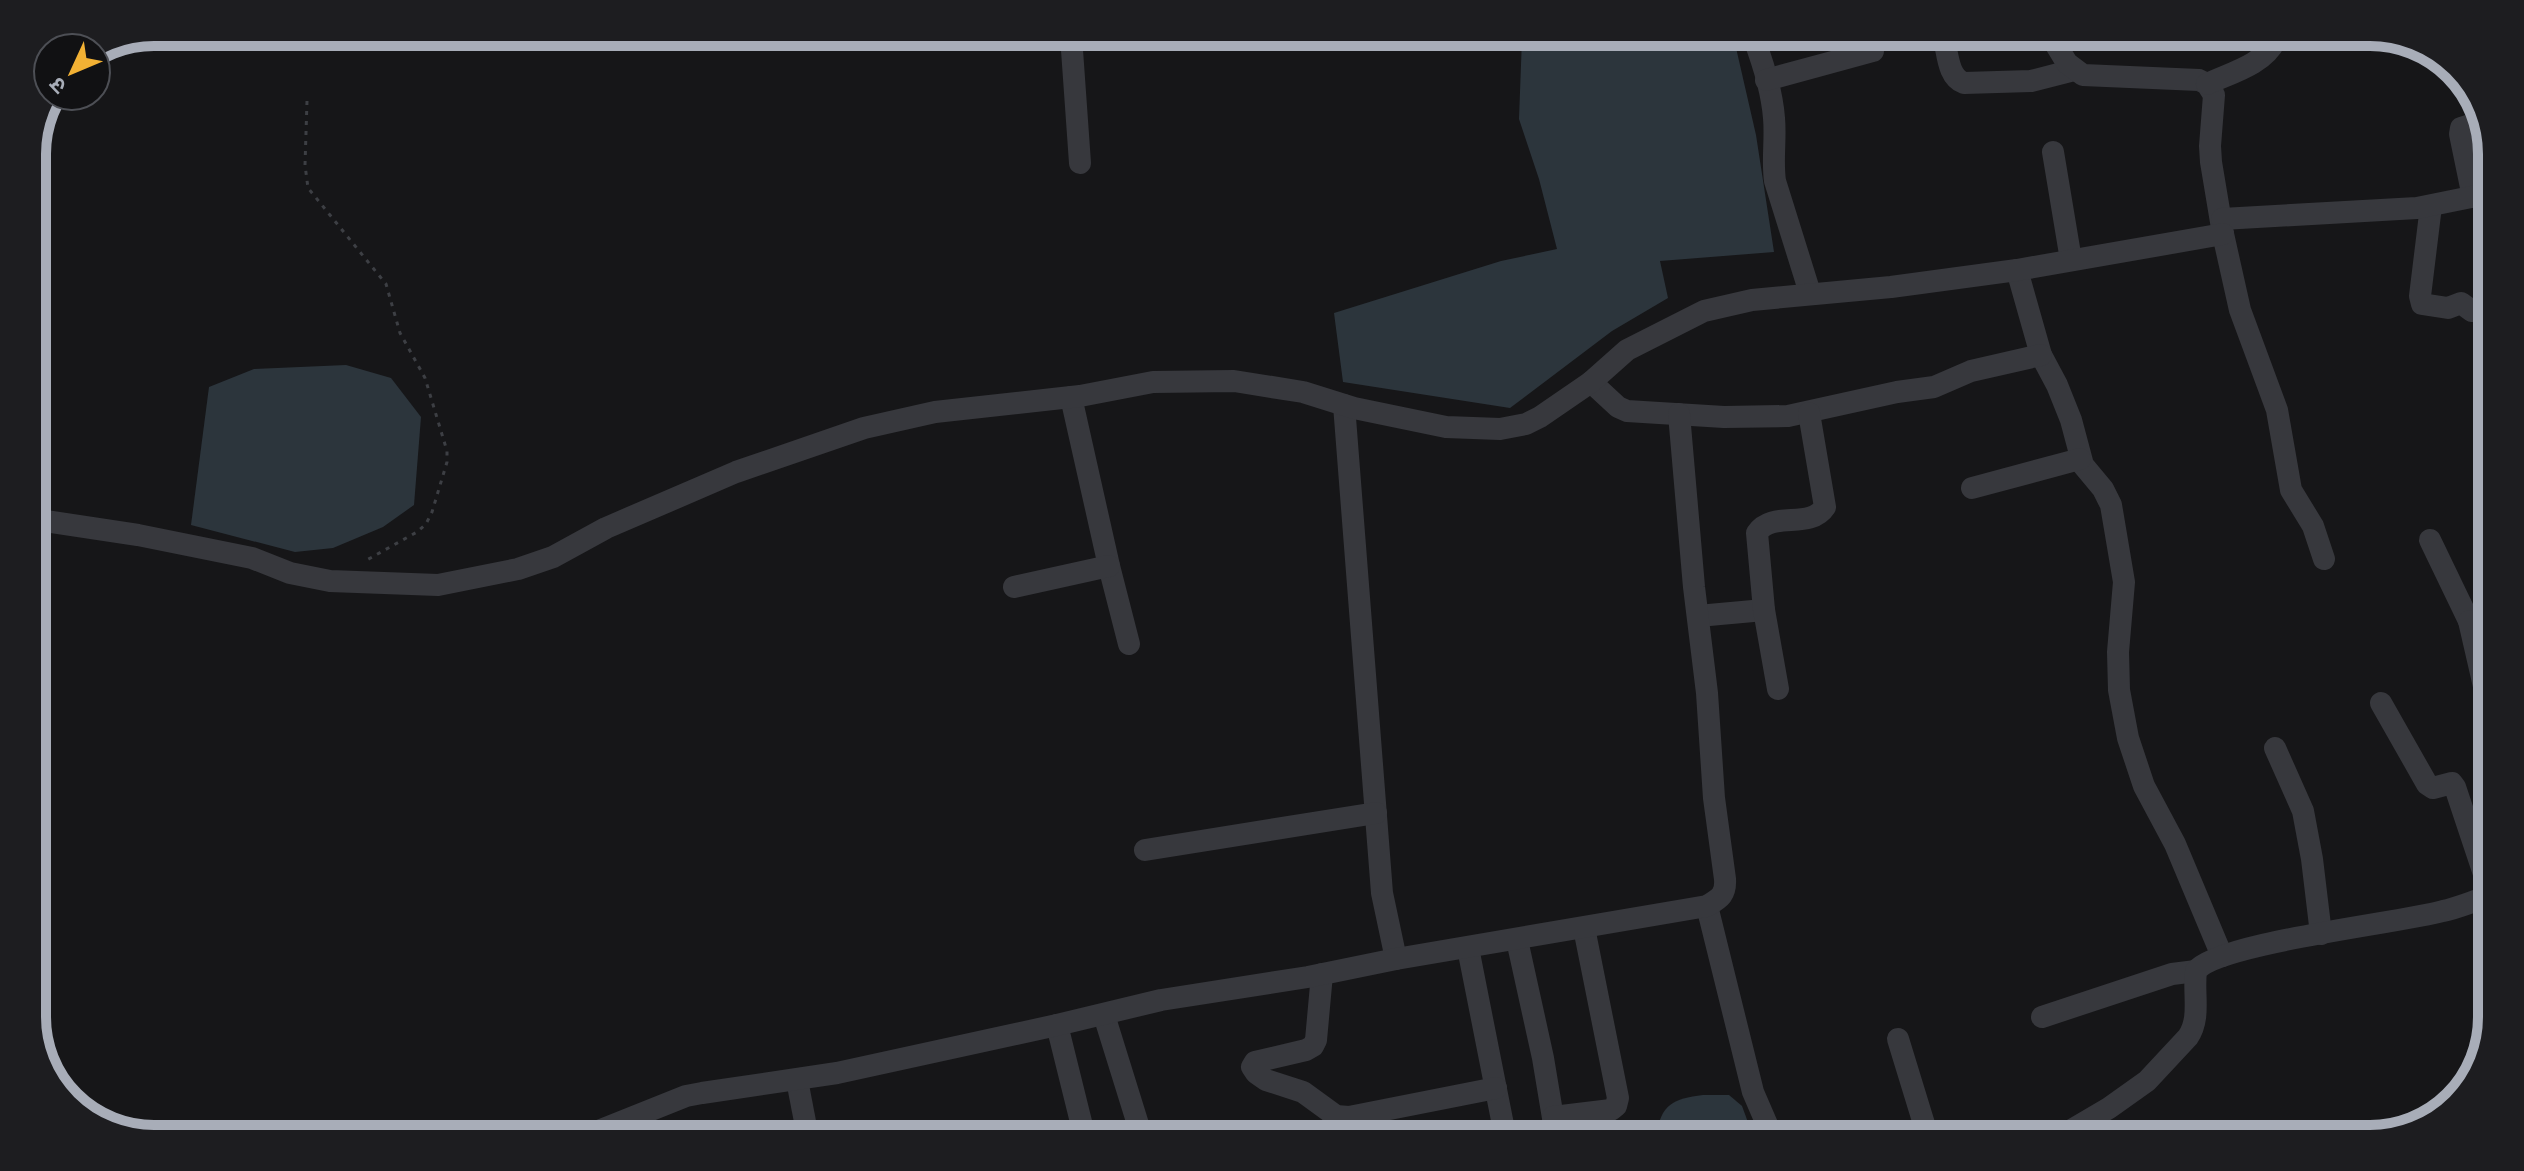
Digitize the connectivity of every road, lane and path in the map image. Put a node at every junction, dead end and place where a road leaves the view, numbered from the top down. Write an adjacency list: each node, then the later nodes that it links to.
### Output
1 (1072, 46): 13 (street)
2 (1756, 46): 8 (street)
3 (1946, 46): 7 (street)
4 (2057, 46): 7 (street)
5 (2271, 46): 9 (street)
6 (1873, 51): 8 (street)
7 (2074, 70): 9 (street)
8 (1766, 80): 20 (street)
9 (2207, 84): 17 (street)
10 (307, 101): 34 (path)
11 (2473, 123): 14 (street)
12 (2053, 152): 18 (street)
13 (1080, 163)
14 (2478, 184)
15 (2478, 196): 16 (street)
16 (2431, 206): 17 (street); 21 (street)
17 (2222, 226): 18 (street); 32 (street)
18 (2071, 260): 19 (street)
19 (2017, 270): 20 (street); 22 (street)
20 (1810, 293): 23 (street)
21 (2478, 311)
22 (2041, 355): 26 (street); 28 (street)
23 (1591, 382): 25 (street); 27 (street)
24 (1071, 397): 25 (street); 33 (street); 34 (street)
25 (1344, 405): 43 (street)
26 (1809, 413): 27 (street); 36 (street)
27 (1679, 414): 37 (street)
28 (2080, 459): 29 (street); 52 (street)
29 (1972, 488)
30 (46, 521): 34 (street)
31 (2430, 540): 38 (street)
32 (2324, 559)
33 (1109, 566): 35 (street); 39 (street)
34 (330, 581)
35 (1014, 587)
36 (1764, 610): 37 (street); 40 (street)
37 (1698, 616): 47 (street)
38 (2478, 621)
39 (1129, 644)
40 (1778, 689)
41 (2381, 703): 45 (street)
42 (2275, 748): 49 (street)
43 (1376, 813): 44 (street); 53 (street)
44 (1145, 850)
45 (2478, 856)
46 (2478, 900): 49 (street)
47 (1707, 906): 48 (street); 69 (street)
48 (1584, 928): 50 (street); 68 (street)
49 (2321, 934): 52 (street)
50 (1517, 940): 51 (street); 67 (street)
51 (1468, 948): 53 (street); 61 (street)
52 (2222, 956): 54 (street)
53 (1396, 959): 55 (street)
54 (2196, 971): 57 (street); 71 (street)
55 (1322, 974): 56 (street); 61 (street)
56 (1104, 1015): 58 (street); 65 (street)
57 (2042, 1017)
58 (1057, 1025): 60 (street); 64 (street)
59 (1898, 1039): 70 (street)
60 (797, 1080): 62 (street); 63 (street)
61 (1496, 1088): 66 (street)
62 (614, 1125)
63 (806, 1125)
64 (1082, 1125)
65 (1138, 1125)
66 (1503, 1125)
67 (1555, 1125)
68 (1558, 1125)
69 (1767, 1125)
70 (1924, 1125)
71 (2080, 1125)

